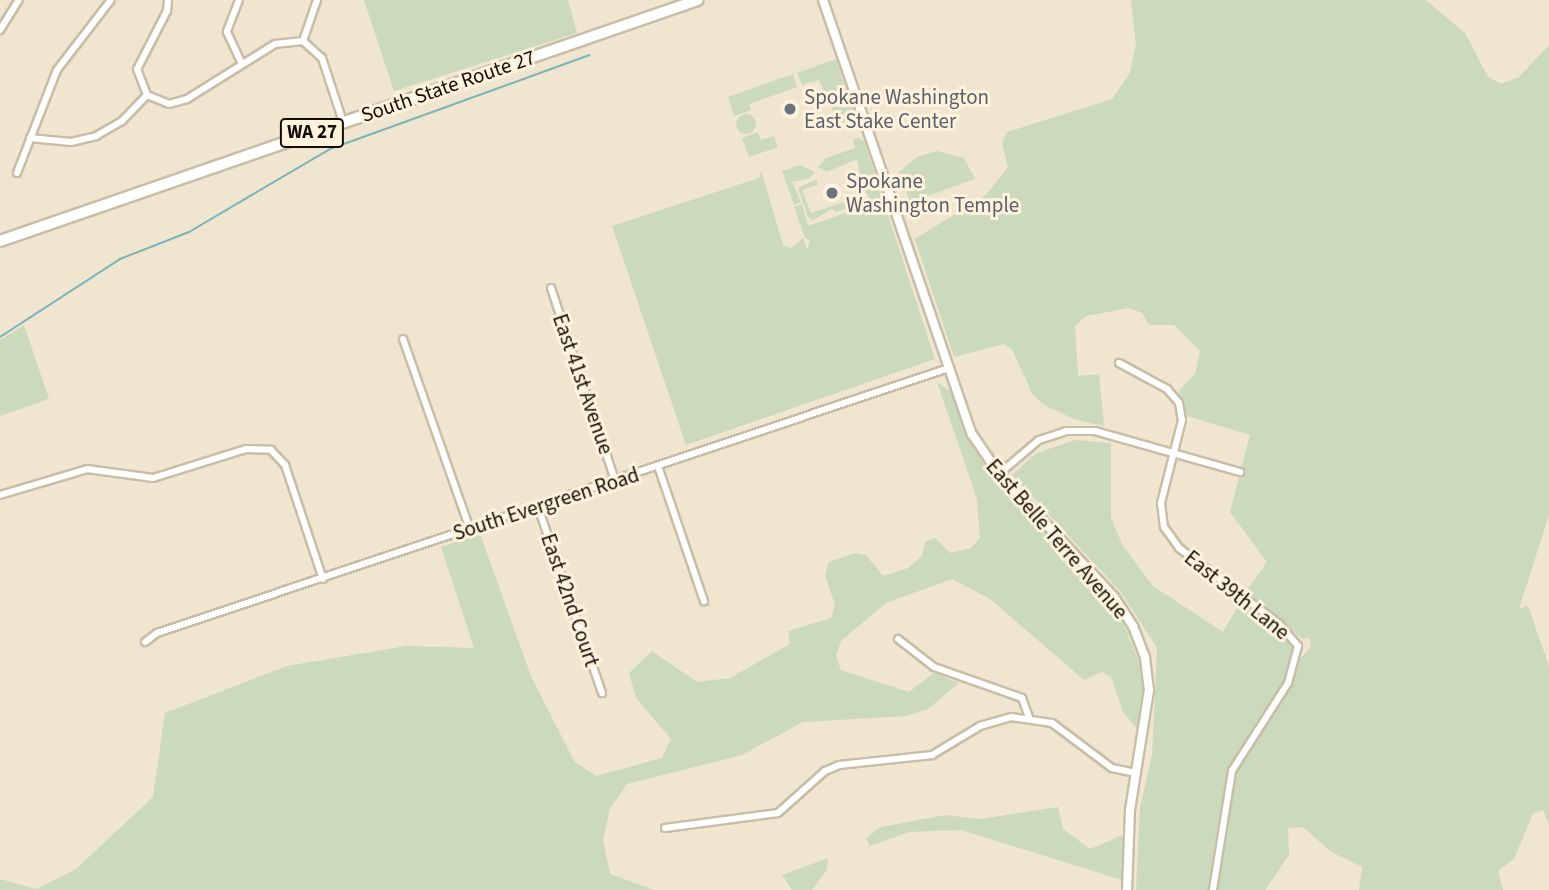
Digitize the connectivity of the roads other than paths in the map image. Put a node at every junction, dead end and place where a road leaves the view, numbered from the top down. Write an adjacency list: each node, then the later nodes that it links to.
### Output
1 (19, 0): 8 (street)
2 (111, 0): 13 (street)
3 (168, 0): 11 (street)
4 (239, 0): 10 (street)
5 (317, 0): 9 (street)
6 (698, 0): 12 (main road, South State Route 27 / WA 27)
7 (823, 0): 19 (street, East Belle Terre Avenue)
8 (0, 30)
9 (303, 41): 10 (street); 12 (street)
10 (242, 64): 11 (street)
11 (147, 95): 13 (street)
12 (343, 122): 15 (main road, South State Route 27 / WA 27)
13 (30, 138): 14 (street)
14 (17, 173)
15 (0, 241)
16 (551, 288): 24 (street, East 41st Avenue)
17 (403, 339): 27 (street)
18 (1119, 363): 20 (street, East 39th Lane)
19 (949, 368): 21 (street, South Evergreen Road); 23 (street, East Belle Terre Avenue)
20 (1174, 454): 22 (street); 23 (street); 37 (street, East 39th Lane)
21 (658, 466): 24 (street, South Evergreen Road); 29 (street)
22 (1240, 472)
23 (999, 474): 34 (street, East Belle Terre Avenue)
24 (615, 480): 26 (street, South Evergreen Road)
25 (0, 495): 28 (street)
26 (538, 507): 27 (street, South Evergreen Road); 32 (street, East 42nd Court)
27 (470, 529): 28 (street, South Evergreen Road)
28 (323, 579): 31 (street, South Evergreen Road)
29 (704, 601)
30 (898, 639): 33 (street)
31 (145, 642)
32 (602, 694)
33 (1029, 717): 34 (street); 35 (street)
34 (1136, 773): 36 (street, East Belle Terre Avenue)
35 (665, 828)
36 (1127, 890)
37 (1213, 890)

